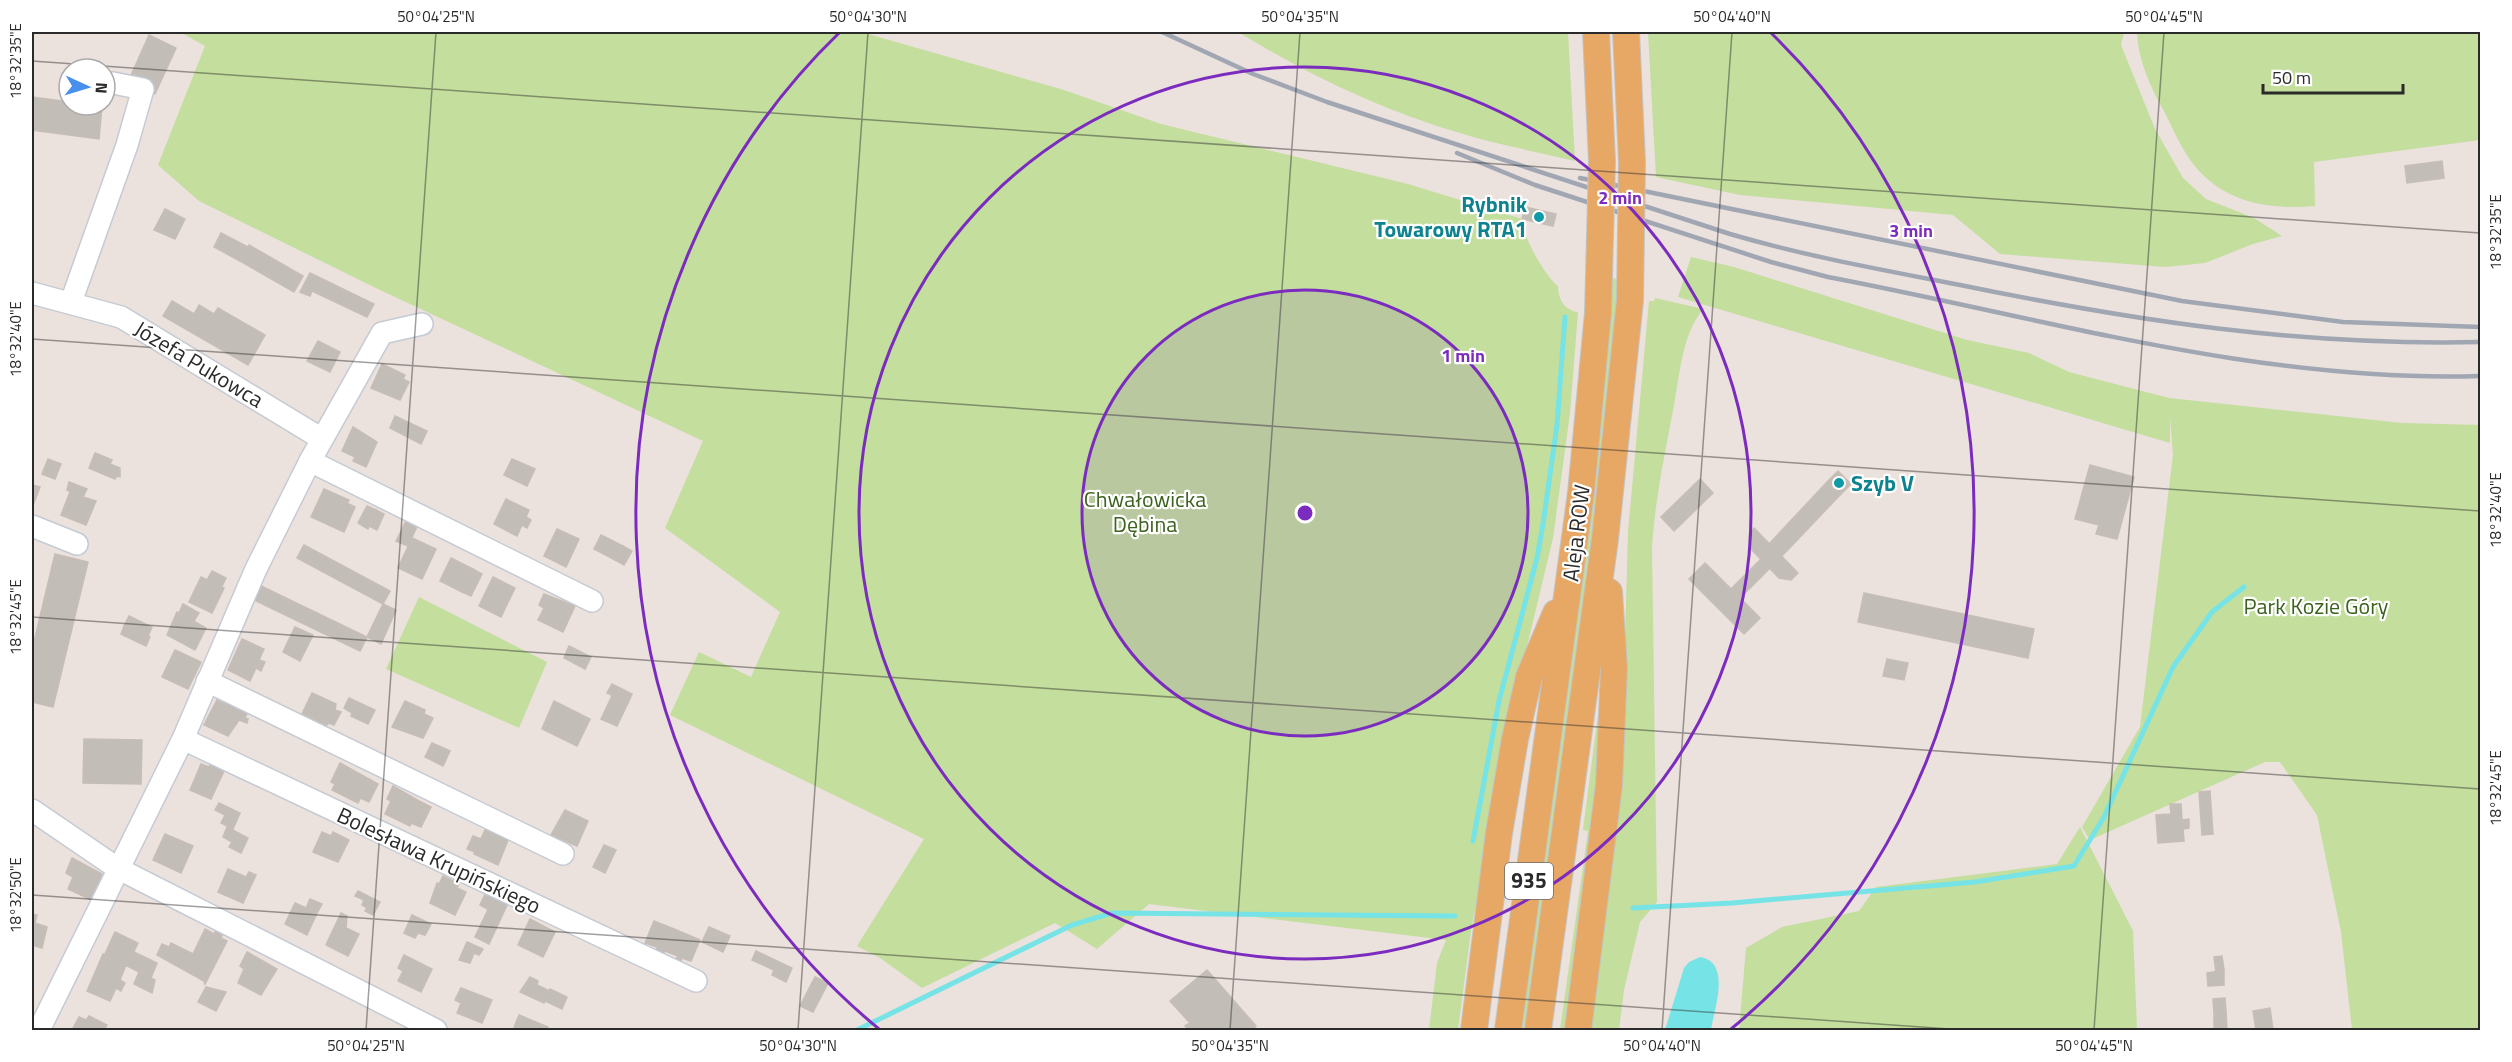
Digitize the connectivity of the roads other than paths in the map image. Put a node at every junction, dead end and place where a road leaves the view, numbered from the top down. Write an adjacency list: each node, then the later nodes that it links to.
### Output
1 (1596, 32): 12 (main road, Aleja ROW / 935, bridge)
2 (1626, 32): 10 (main road, Aleja ROW / 935, bridge)
3 (117, 84): 5 (street)
4 (32, 293): 5 (street, Józefa Pukowca)
5 (71, 302): 7 (street, Józefa Pukowca)
6 (422, 324): 7 (street)
7 (322, 439): 8 (street)
8 (310, 461): 13 (street); 14 (street)
9 (32, 526): 11 (street)
10 (1605, 538): 24 (main road, Aleja ROW / 935); 25 (main road)
11 (77, 544)
12 (1569, 582): 22 (main road); 23 (main road, Aleja ROW / 935)
13 (592, 601)
14 (207, 681): 15 (street); 17 (street)
15 (183, 739): 18 (street); 19 (street, Bolesława Krupińskiego)
16 (32, 810): 18 (street)
17 (563, 854)
18 (117, 868): 20 (street); 21 (street)
19 (696, 981)
20 (39, 1030)
21 (435, 1030)
22 (1474, 1030)
23 (1508, 1030)
24 (1539, 1030)
25 (1578, 1030)

